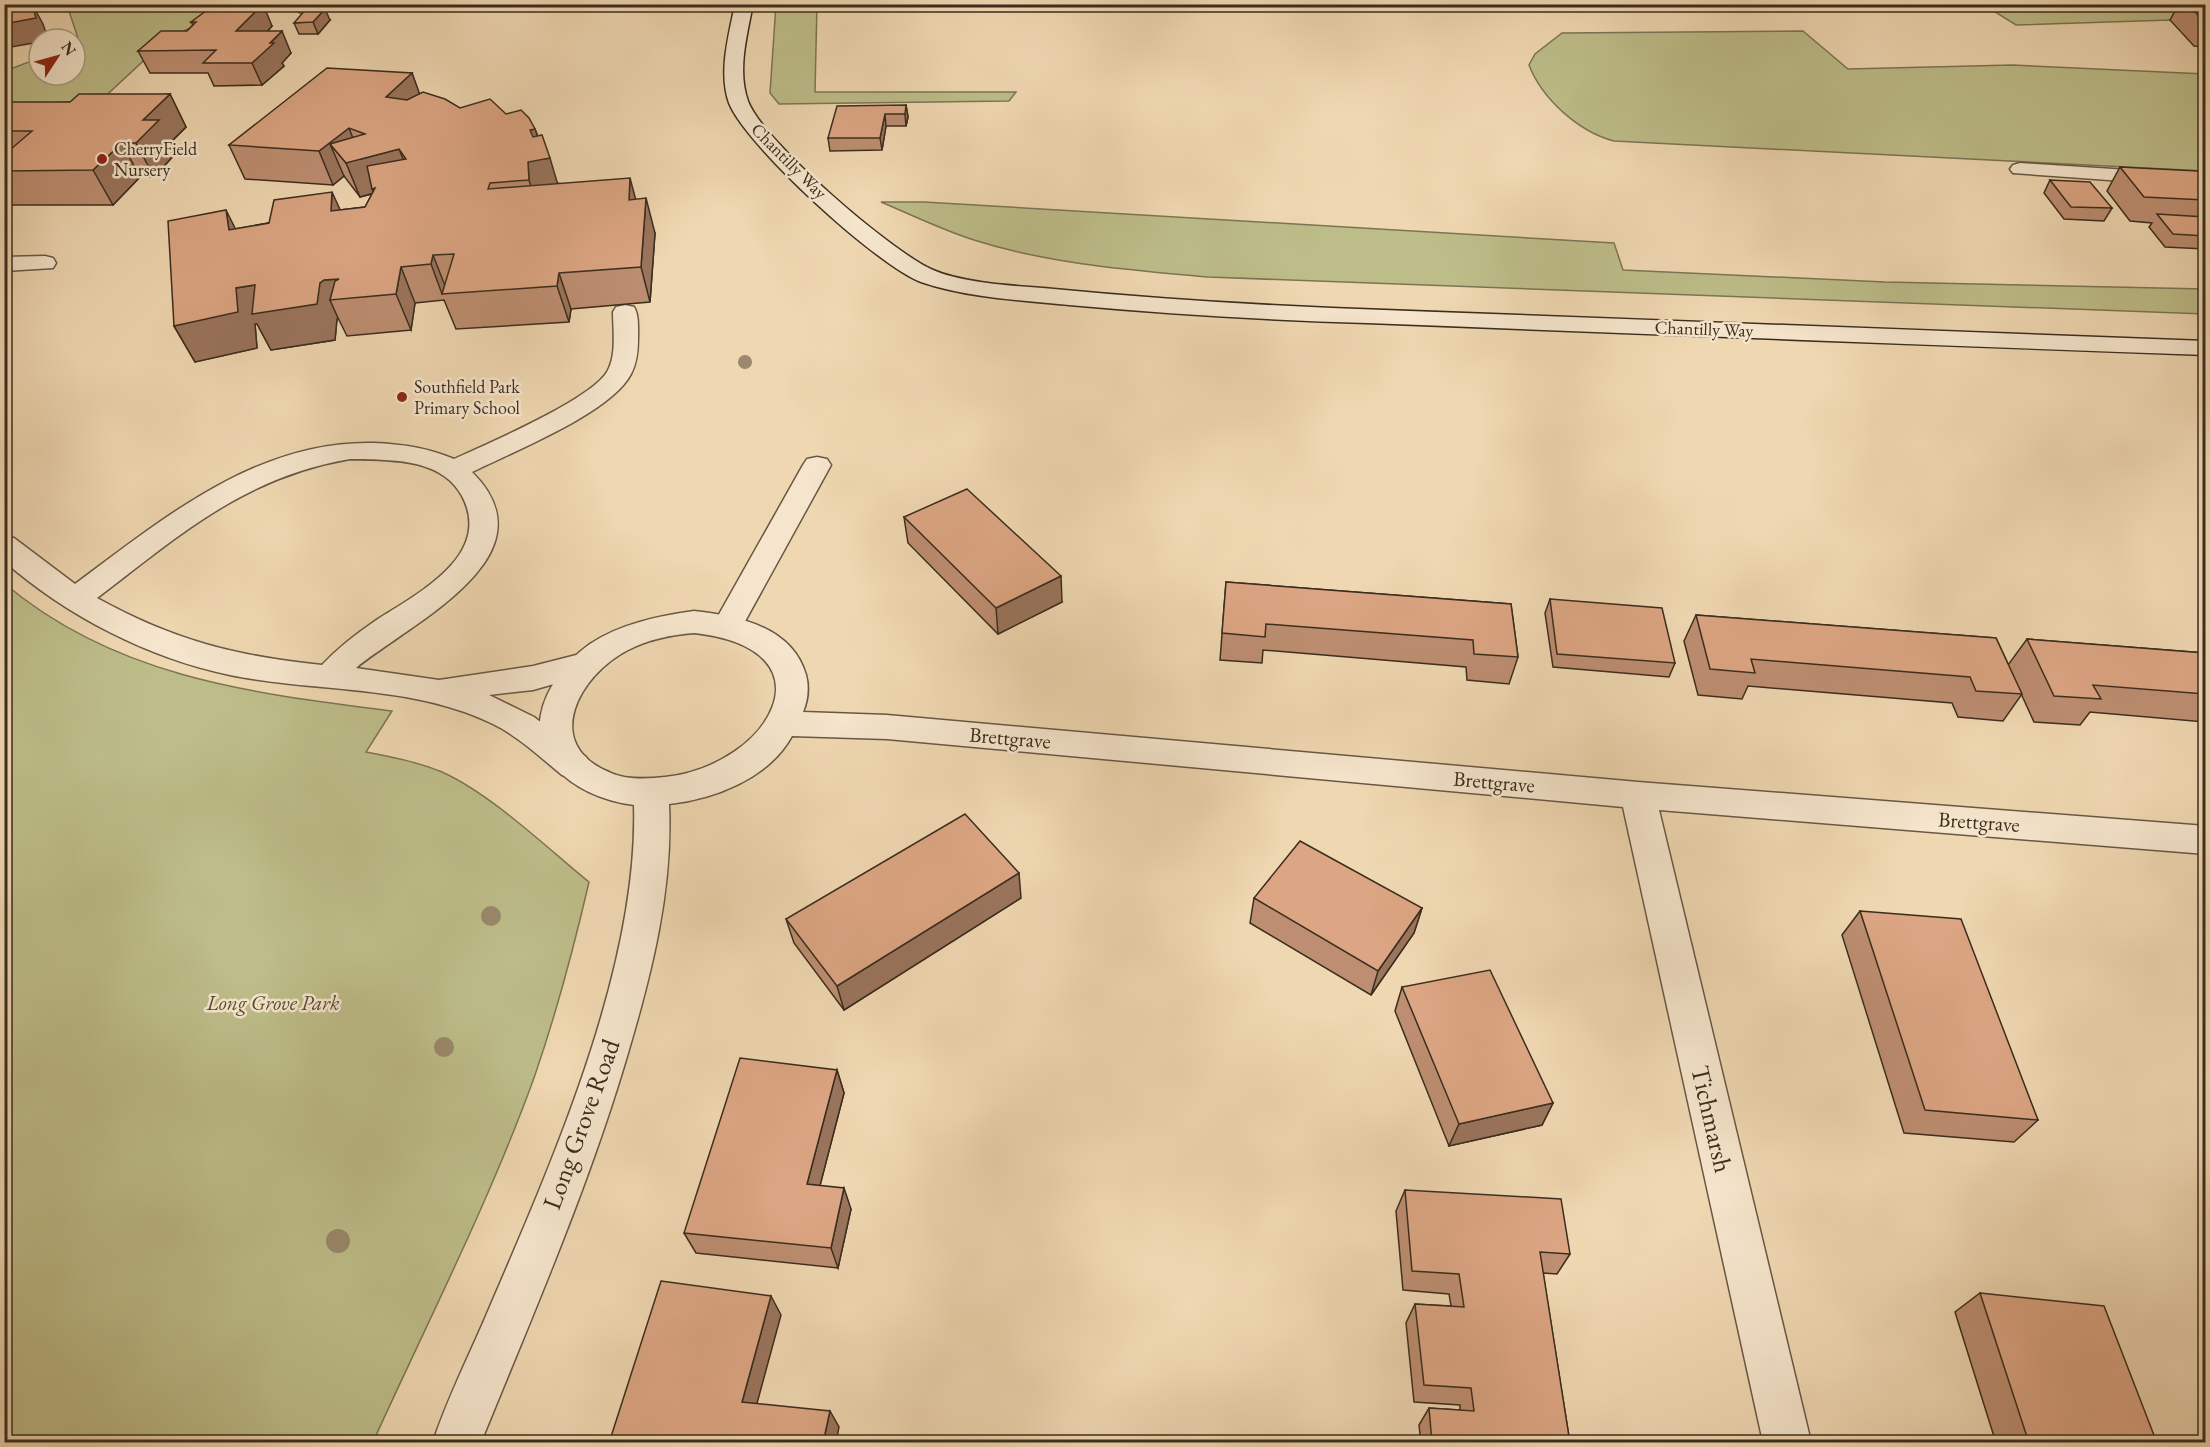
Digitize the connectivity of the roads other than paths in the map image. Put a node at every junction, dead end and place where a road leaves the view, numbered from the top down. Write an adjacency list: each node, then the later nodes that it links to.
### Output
1 (744, 4): 7 (street, Chantilly Way)
2 (2020, 169): 3 (street)
3 (2205, 181)
4 (45, 263): 5 (street)
5 (4, 264)
6 (625, 312): 9 (street)
7 (2205, 348)
8 (817, 465): 12 (street)
9 (452, 471): 11 (street); 14 (street)
10 (4, 545): 11 (street)
11 (76, 598): 14 (street)
12 (728, 625): 13 (street); 16 (street)
13 (588, 663): 15 (street); 17 (street)
14 (328, 678): 15 (street)
15 (420, 688): 17 (street)
16 (783, 723): 18 (street); 19 (street, Brettgrave)
17 (574, 766): 18 (street)
18 (651, 792): 21 (street, Long Grove Road)
19 (1638, 795): 20 (street, Brettgrave); 22 (street, Tichmarsh)
20 (2205, 840)
21 (458, 1443)
22 (1787, 1443)

